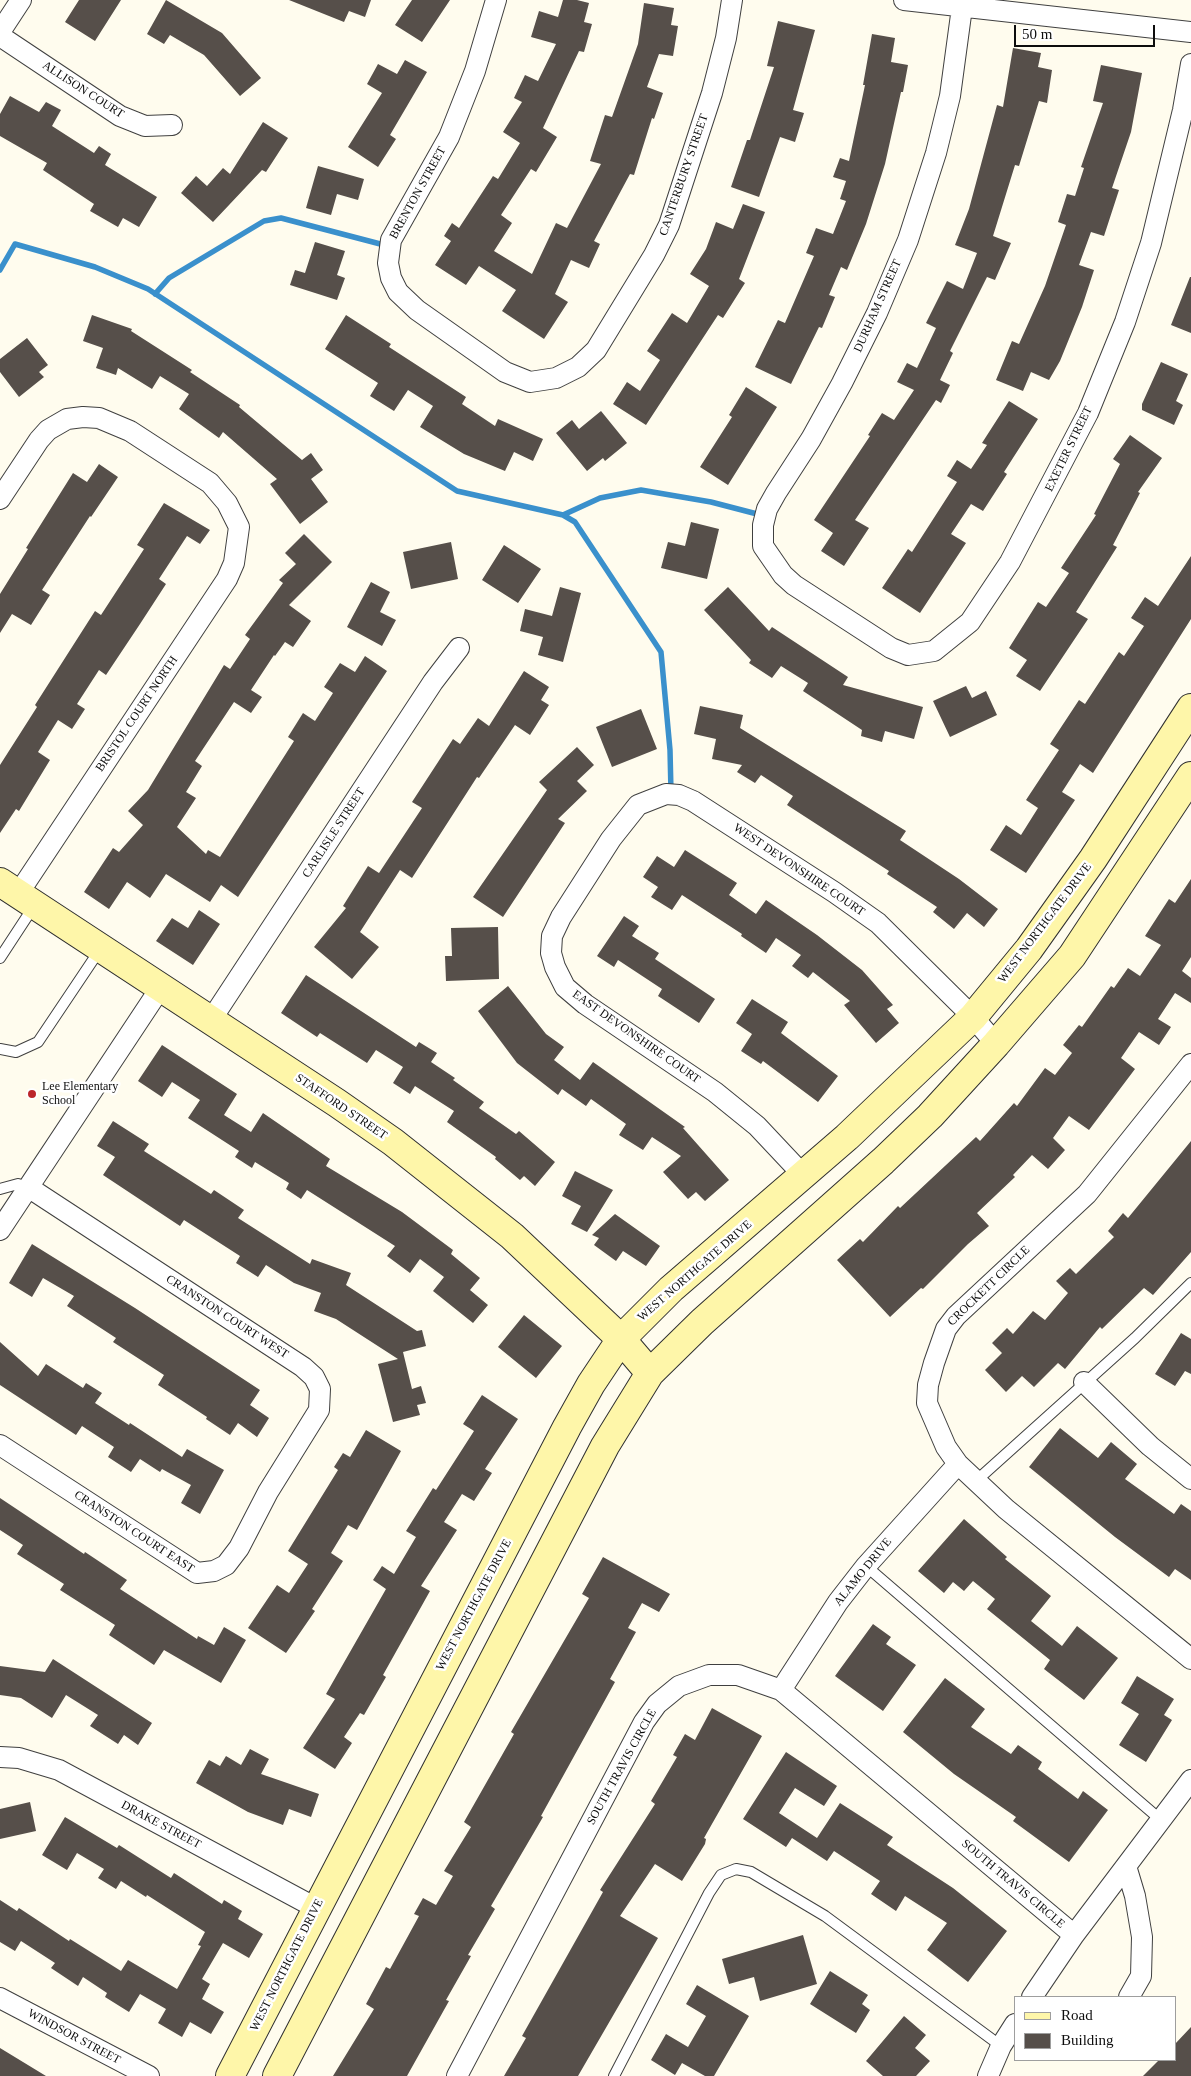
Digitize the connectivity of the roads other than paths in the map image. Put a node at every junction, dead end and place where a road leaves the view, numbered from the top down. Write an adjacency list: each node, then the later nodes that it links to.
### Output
1 (21, 0): 6 (street)
2 (496, 0): 11 (street, BRENTON STREET)
3 (732, 0): 11 (street, CANTERBURY STREET)
4 (904, 0): 5 (street)
5 (962, 3): 7 (street); 13 (street, DURHAM STREET)
6 (0, 32)
7 (1191, 32)
8 (0, 36): 10 (street, ALLISON COURT)
9 (1191, 64): 13 (street, EXETER STREET)
10 (172, 125)
11 (530, 382)
12 (0, 499): 18 (street, BRISTOL COURT NORTH)
13 (794, 585)
14 (459, 648): 23 (street, CARLISLE STREET)
15 (1191, 708): 22 (main road, WEST NORTHGATE DRIVE)
16 (1191, 776): 24 (main road)
17 (591, 868): 22 (street, WEST DEVONSHIRE COURT); 27 (street, EAST DEVONSHIRE COURT)
18 (17, 894): 19 (main road, STAFFORD STREET); 20 (lane)
19 (101, 948): 21 (main road, STAFFORD STREET); 25 (lane)
20 (0, 958)
21 (161, 987): 23 (main road, STAFFORD STREET); 28 (street)
22 (973, 1017): 24 (street, WEST DEVONSHIRE COURT); 27 (main road, WEST NORTHGATE DRIVE)
23 (211, 1020): 32 (main road, STAFFORD STREET)
24 (996, 1044): 33 (main road)
25 (0, 1049)
26 (1191, 1064): 36 (street, CROCKETT CIRCLE)
27 (804, 1176): 32 (main road, WEST NORTHGATE DRIVE)
28 (28, 1187): 29 (lane); 30 (street); 39 (street, CRANSTON COURT WEST)
29 (0, 1189)
30 (0, 1230)
31 (1191, 1283): 34 (lane)
32 (621, 1339): 33 (main road, STAFFORD STREET); 47 (main road, WEST NORTHGATE DRIVE)
33 (650, 1373): 56 (main road)
34 (1084, 1382): 37 (street); 38 (lane)
35 (0, 1444): 39 (street, CRANSTON COURT EAST)
36 (958, 1464): 38 (street, CROCKETT CIRCLE); 40 (street, ALAMO DRIVE)
37 (1191, 1479)
38 (976, 1481): 41 (street, CROCKETT CIRCLE)
39 (268, 1492)
40 (866, 1566): 42 (street, ALAMO DRIVE); 45 (lane)
41 (1191, 1659)
42 (781, 1690): 48 (street, SOUTH TRAVIS CIRCLE); 57 (street, SOUTH TRAVIS CIRCLE)
43 (0, 1757): 47 (street, DRAKE STREET)
44 (1191, 1780): 45 (street)
45 (1162, 1820): 46 (street)
46 (1126, 1866): 48 (street); 50 (street)
47 (316, 1908): 55 (main road, WEST NORTHGATE DRIVE)
48 (1074, 1935): 49 (street)
49 (1033, 1996)
50 (1131, 1996)
51 (0, 1998): 54 (street, WINDSOR STREET)
52 (1014, 2028): 53 (street)
53 (1008, 2049): 58 (lane); 59 (street)
54 (149, 2076)
55 (230, 2076)
56 (277, 2076)
57 (457, 2076)
58 (614, 2076)
59 (988, 2076)

